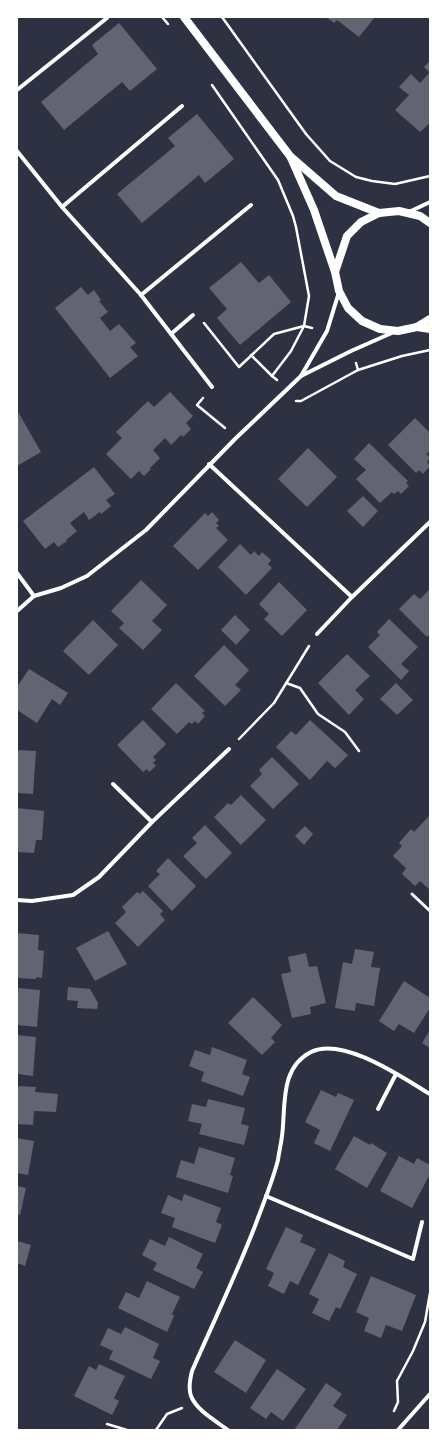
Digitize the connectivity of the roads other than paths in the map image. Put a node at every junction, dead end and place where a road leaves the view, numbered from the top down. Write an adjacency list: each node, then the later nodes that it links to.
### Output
1 (184, 17): 6 (main road)
2 (107, 18): 3 (street)
3 (17, 90)
4 (182, 106): 9 (street)
5 (17, 151): 9 (street)
6 (290, 156): 10 (main road); 13 (main road)
7 (430, 202): 11 (street)
8 (251, 205): 15 (street)
9 (62, 207): 15 (street)
10 (379, 213): 11 (main road); 13 (main road)
11 (407, 213): 12 (main road)
12 (430, 223)
13 (335, 272): 14 (main road)
14 (339, 291): 20 (main road); 22 (street)
15 (142, 295): 21 (street)
16 (194, 315): 21 (street)
17 (430, 319): 18 (main road)
18 (417, 327): 19 (main road); 20 (main road)
19 (430, 329)
20 (398, 331): 22 (street)
21 (171, 334): 23 (street)
22 (301, 376): 24 (street)
23 (212, 387)
24 (210, 464): 27 (street); 28 (street)
25 (430, 522): 28 (street)
26 (17, 572): 27 (street)
27 (34, 596): 29 (street)
28 (352, 598): 30 (street)
29 (17, 611)
30 (316, 634)
31 (229, 749): 33 (street)
32 (113, 784): 33 (street)
33 (152, 822): 35 (street)
34 (412, 894): 36 (lane)
35 (17, 900)
36 (430, 911)
37 (396, 1074): 38 (street); 39 (street); 40 (street)
38 (430, 1094)
39 (378, 1109)
40 (266, 1196): 41 (street); 43 (street)
41 (422, 1222)
42 (430, 1394): 44 (street)
43 (228, 1430)
44 (398, 1430)

